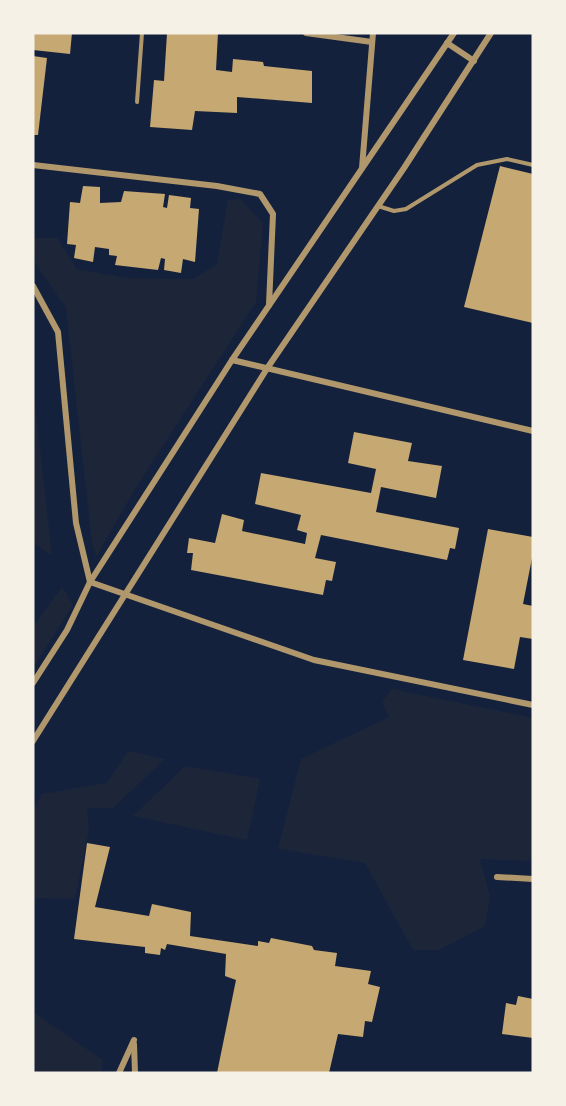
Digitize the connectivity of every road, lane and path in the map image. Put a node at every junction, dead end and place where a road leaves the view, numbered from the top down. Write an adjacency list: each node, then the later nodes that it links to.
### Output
1 (142, 33): 9 (lane)
2 (306, 33): 6 (street)
3 (373, 33): 6 (street)
4 (454, 33): 7 (street)
5 (492, 33): 8 (street)
6 (372, 42): 12 (street)
7 (447, 43): 8 (street); 12 (street)
8 (474, 61): 13 (street)
9 (137, 102)
10 (33, 165): 15 (street)
11 (533, 165): 13 (lane)
12 (362, 168): 15 (street)
13 (378, 206): 17 (street)
14 (33, 286): 19 (street)
15 (269, 306): 16 (street)
16 (232, 360): 17 (street); 19 (street)
17 (268, 367): 18 (street); 20 (street)
18 (533, 431)
19 (90, 582): 20 (street); 21 (street)
20 (124, 595): 22 (street); 23 (street)
21 (33, 683)
22 (533, 705)
23 (33, 741)
24 (497, 877): 25 (street)
25 (533, 879)
26 (119, 1073): 27 (street)
27 (135, 1073)

